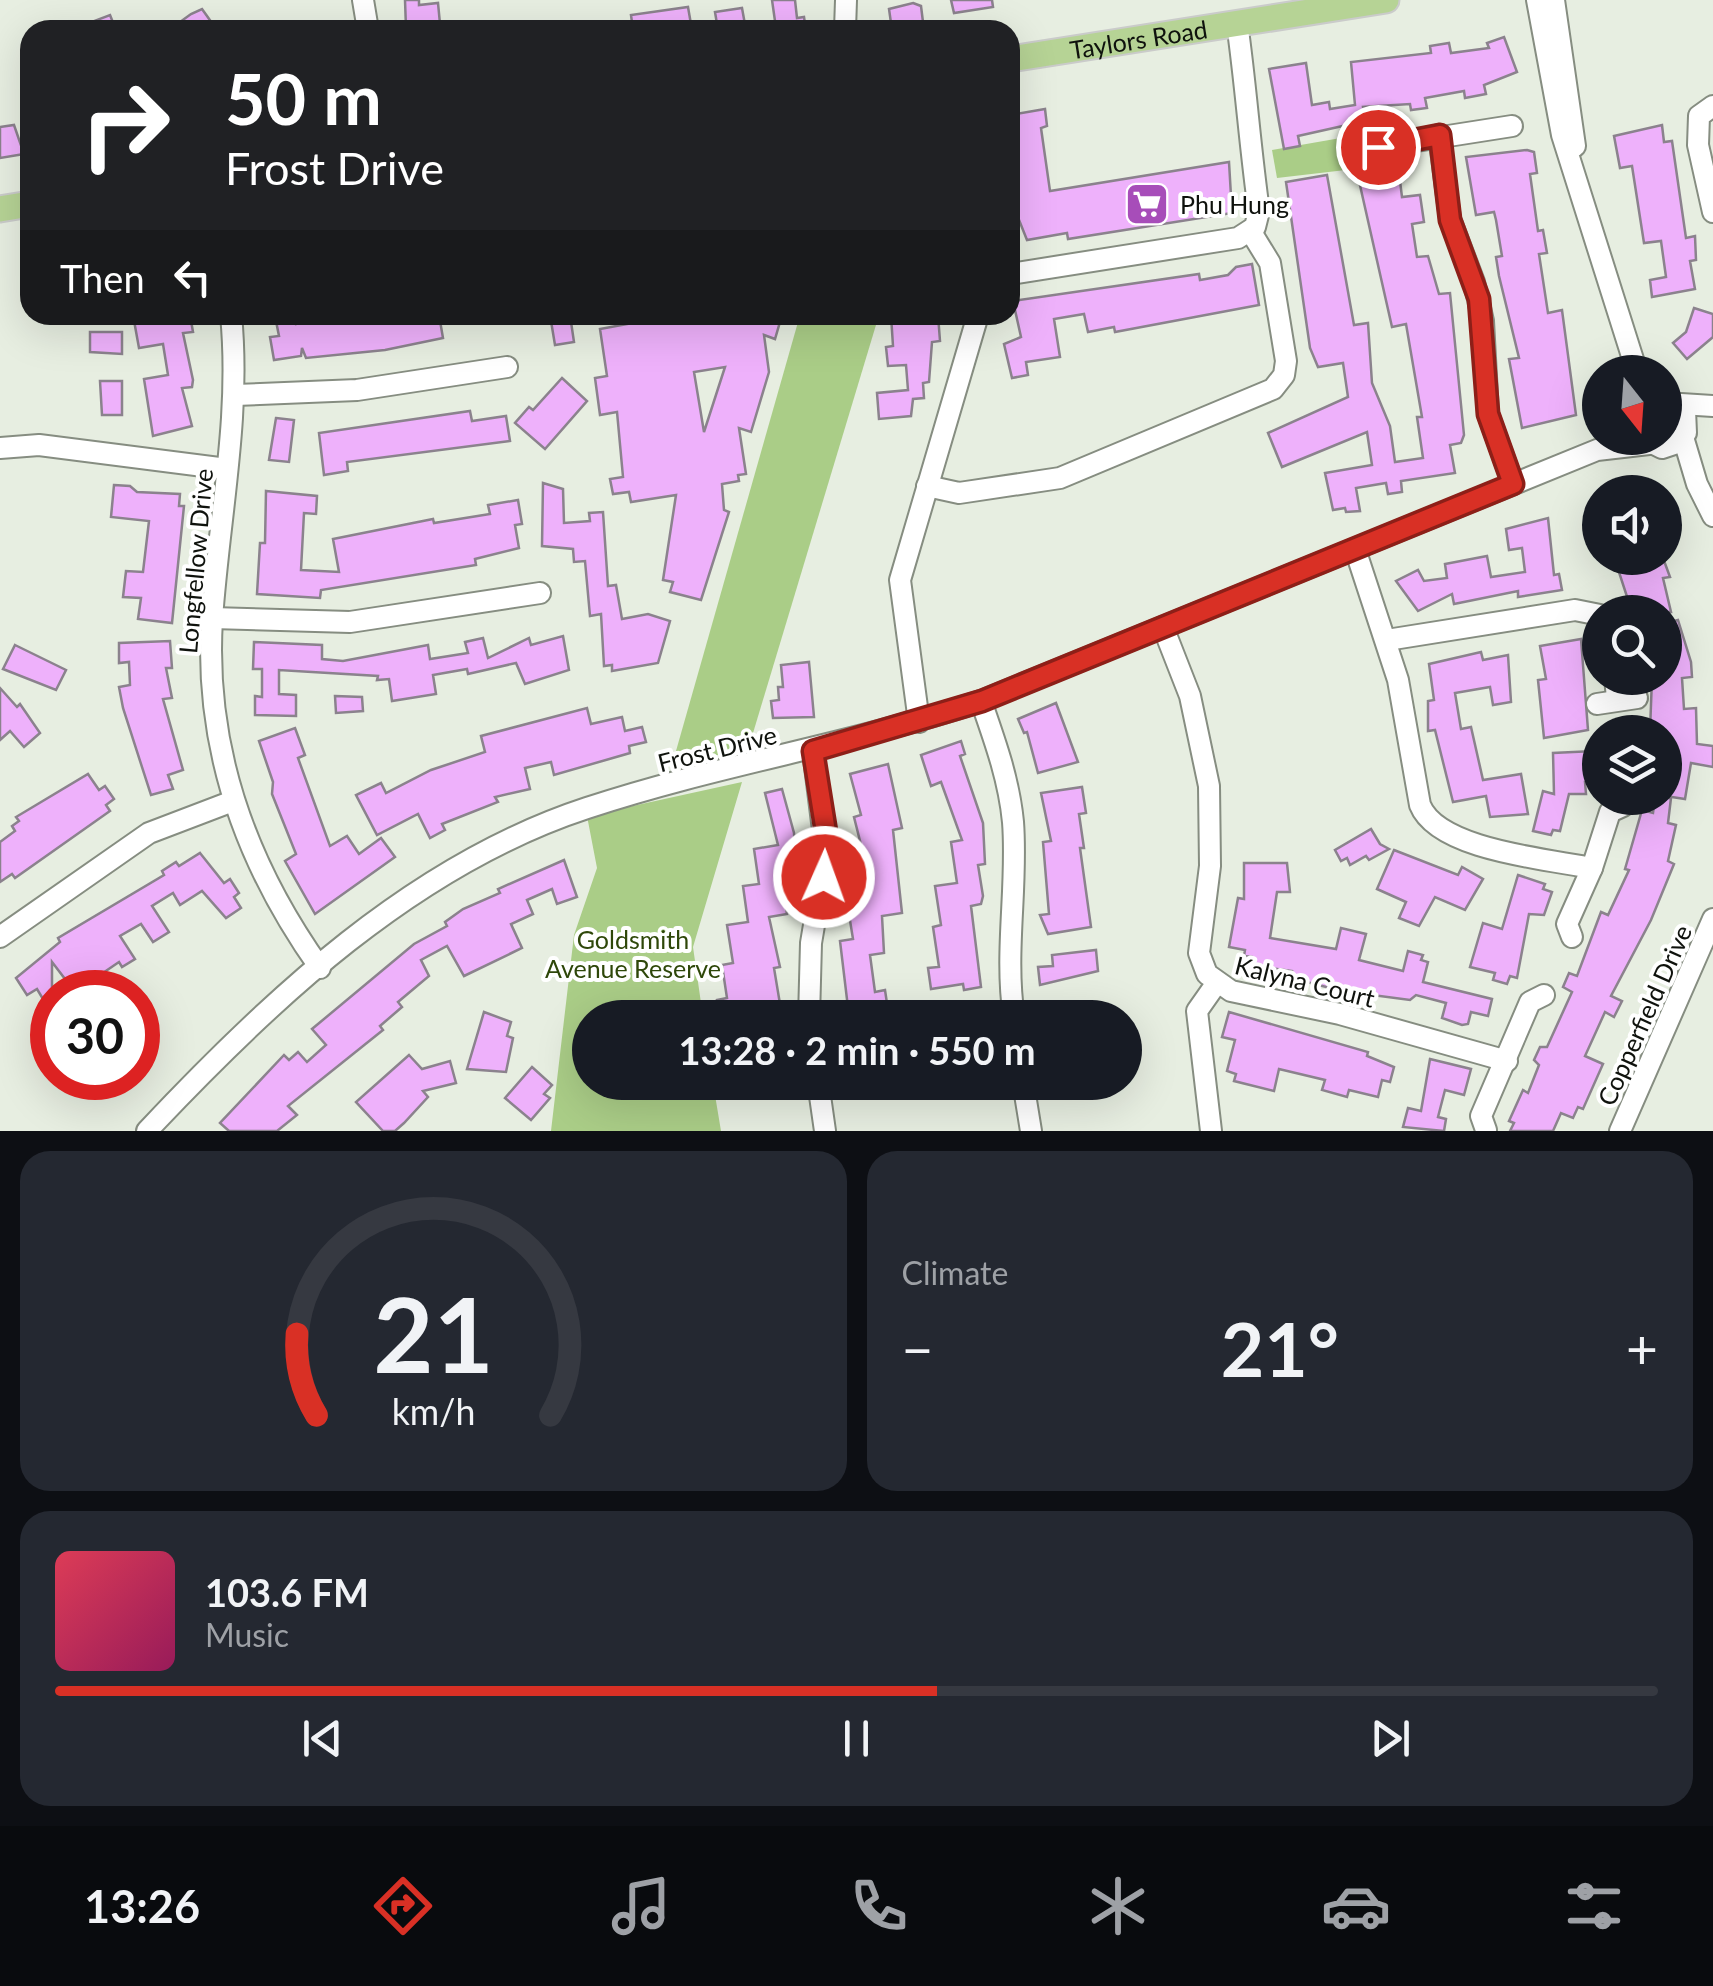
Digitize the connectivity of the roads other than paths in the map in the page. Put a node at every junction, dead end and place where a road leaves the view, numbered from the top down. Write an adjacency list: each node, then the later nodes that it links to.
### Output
1 (1277, 0): 5 (main road, Taylors Road)
2 (1386, 0): 5 (main road, Taylors Road)
3 (1536, 0): 13 (street)
4 (1554, 0): 13 (street)
5 (1230, 19): 6 (main road, Taylors Road); 15 (street)
6 (1099, 39): 7 (main road, Taylors Road); 8 (main road, Taylors Road)
7 (1020, 42)
8 (1020, 57)
9 (1713, 106): 14 (street)
10 (1512, 126): 11 (street)
11 (1440, 135): 12 (street); 33 (street)
12 (1378, 147)
13 (1577, 181): 19 (street)
14 (1713, 212)
15 (1251, 232): 16 (street); 35 (street)
16 (1020, 272)
17 (232, 325): 23 (street, Longfellow Drive)
18 (975, 325): 35 (street)
19 (1633, 351): 20 (street); 21 (street)
20 (1634, 355)
21 (1635, 355)
22 (507, 367): 23 (street)
23 (234, 395): 32 (street, Longfellow Drive)
24 (1713, 406): 25 (street)
25 (1682, 414)
26 (1713, 414): 27 (street)
27 (1682, 415)
28 (1682, 426): 34 (street)
29 (0, 448): 32 (street)
30 (1582, 454): 33 (street, Frost Drive)
31 (1664, 455): 34 (street)
32 (228, 468): 40 (street, Longfellow Drive)
33 (1513, 484): 37 (street, Frost Drive)
34 (1697, 484): 36 (street)
35 (927, 486): 44 (street)
36 (1713, 516)
37 (1355, 548): 41 (street, Frost Drive); 42 (street)
38 (540, 593): 40 (street)
39 (1582, 612): 42 (street)
40 (212, 618): 46 (street, Longfellow Drive)
41 (1164, 627): 43 (street, Frost Drive); 53 (street, Kalyna Court)
42 (1388, 640): 48 (street)
43 (982, 701): 44 (street, Frost Drive); 56 (street)
44 (920, 722): 45 (street, Frost Drive)
45 (813, 751): 52 (street, Frost Drive); 55 (street)
46 (233, 801): 50 (street); 52 (street, Longfellow Drive)
47 (1609, 815): 48 (street)
48 (1592, 868): 51 (street)
49 (1713, 919): 65 (street, Copperfield Drive)
50 (0, 937)
51 (1572, 937)
52 (320, 968): 61 (street, Frost Drive)
53 (1216, 984): 57 (street, Kalyna Court); 64 (street)
54 (1544, 995): 57 (street)
55 (810, 1000)
56 (1012, 1000)
57 (1508, 1060): 60 (street)
58 (821, 1100): 62 (street)
59 (1027, 1100): 63 (street)
60 (1486, 1130)
61 (147, 1131)
62 (825, 1131)
63 (1031, 1131)
64 (1211, 1131)
65 (1620, 1131)

